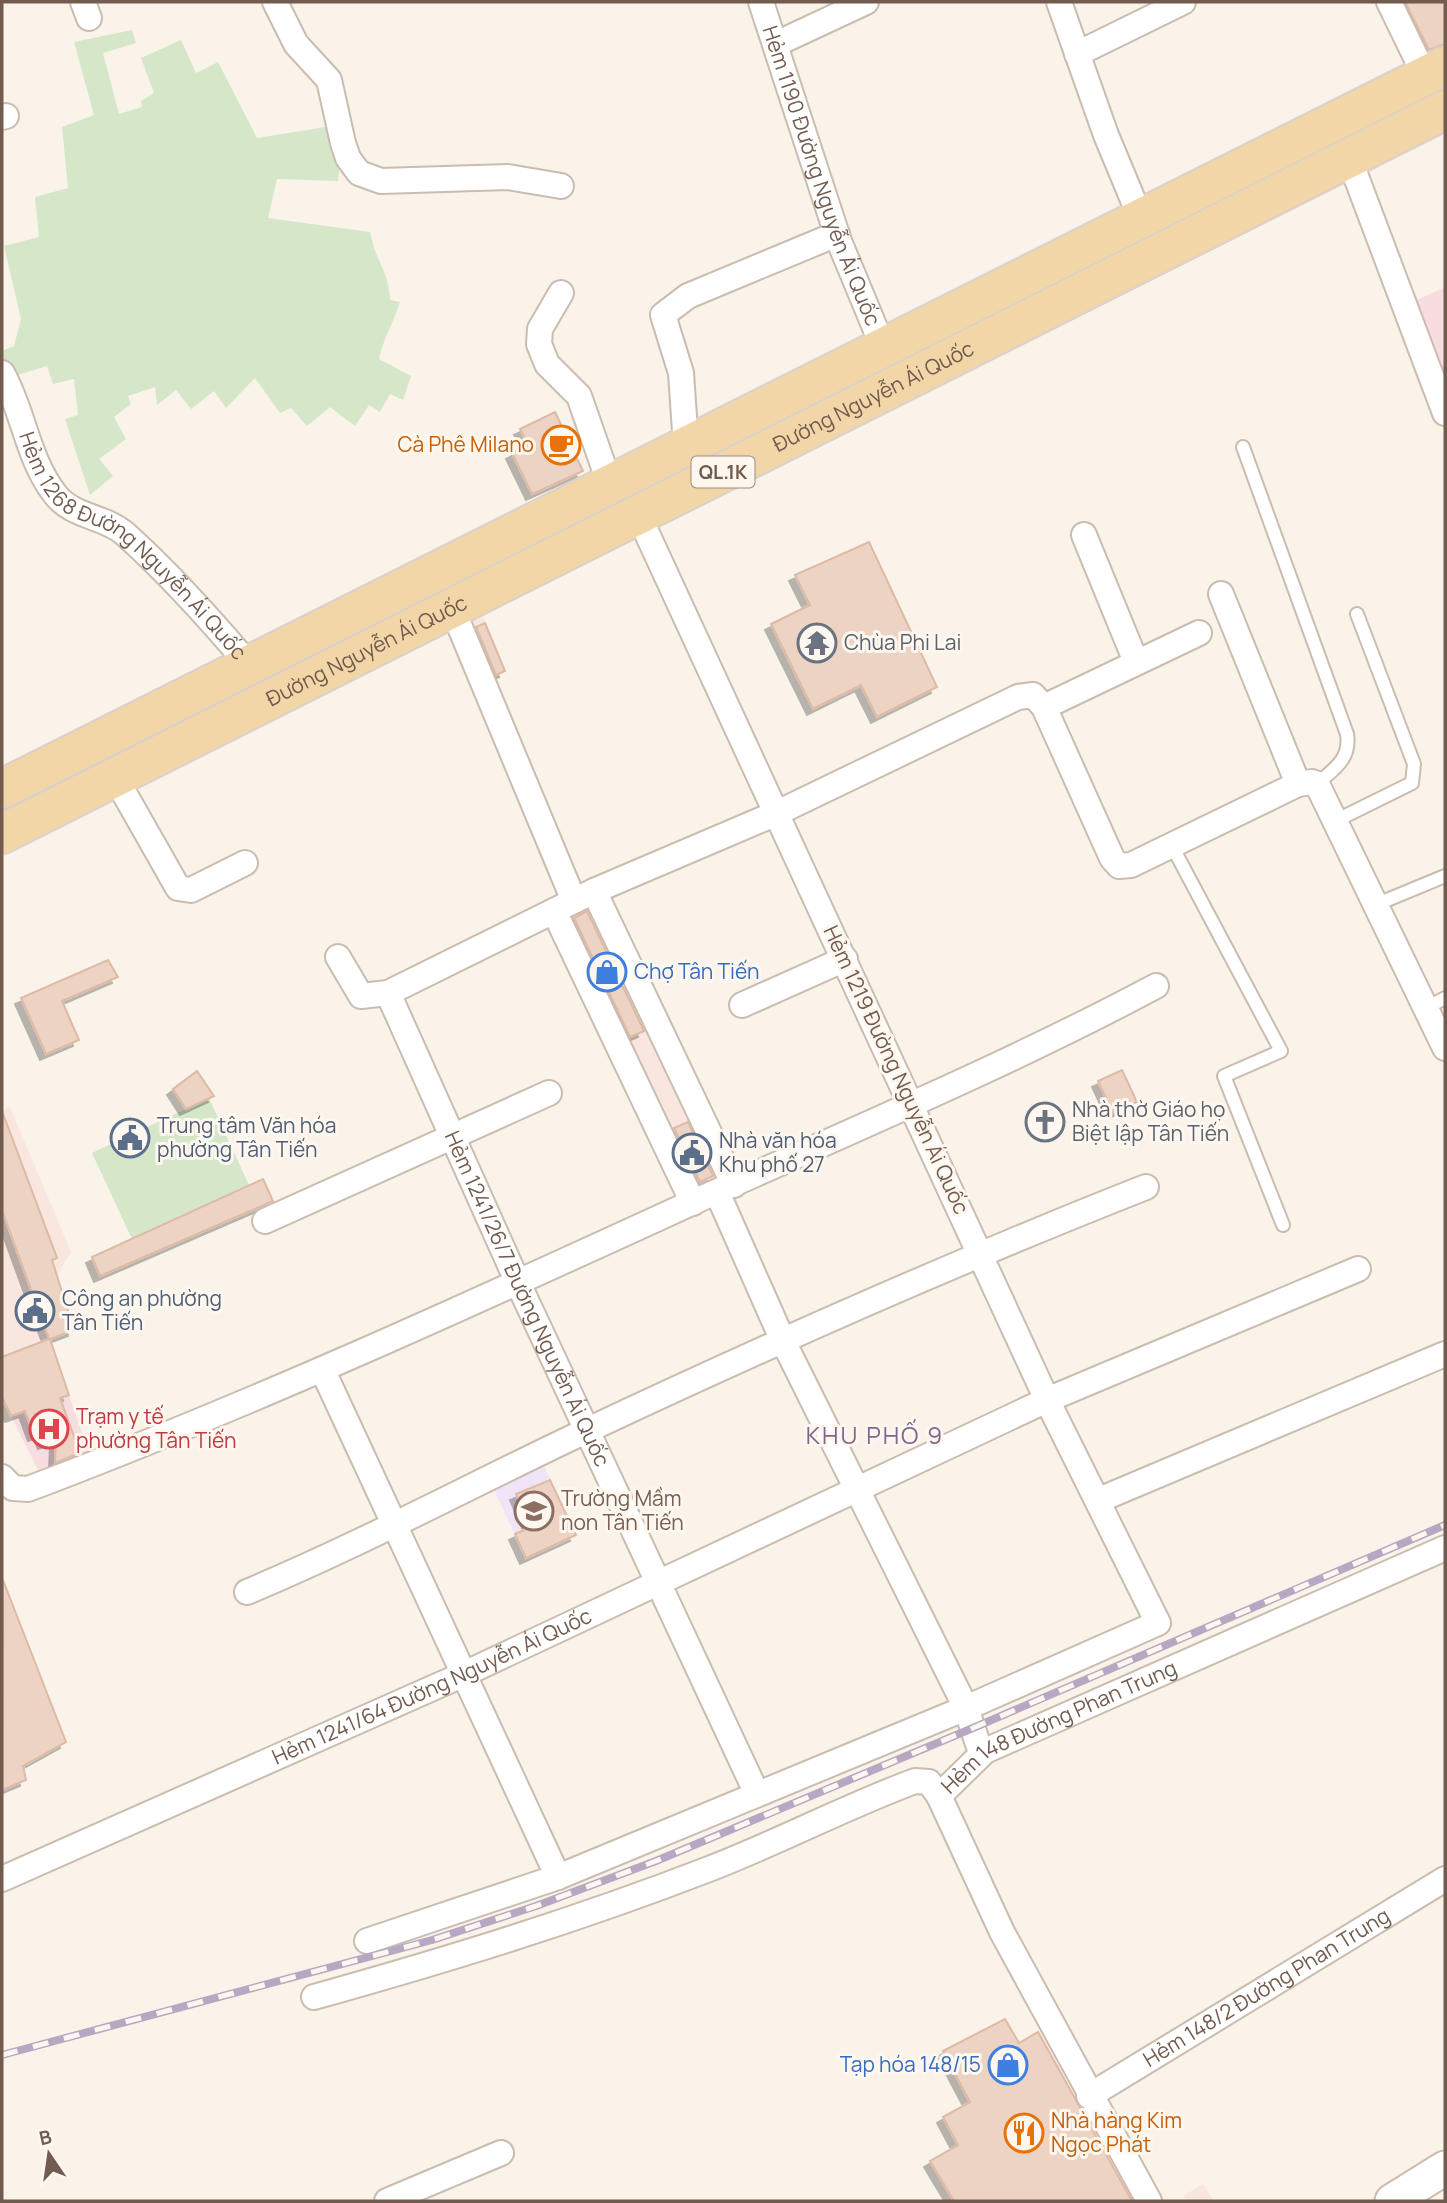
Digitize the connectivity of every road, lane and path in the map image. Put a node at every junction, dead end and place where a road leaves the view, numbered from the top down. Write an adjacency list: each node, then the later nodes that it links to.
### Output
1 (275, 2): 12 (street)
2 (761, 2): 7 (street, Hẻm 1190 Đường Nguyễn Ái Quốc)
3 (866, 2): 7 (street)
4 (1059, 2): 8 (street)
5 (1183, 2): 8 (street)
6 (1388, 2): 9 (street)
7 (776, 44): 14 (street, Hẻm 1190 Đường Nguyễn Ái Quốc)
8 (1077, 54): 13 (street)
9 (1435, 71): 13 (main road, Đường Nguyễn Ái Quốc / QL.1K)
10 (1445, 110): 11 (main road, Đường Nguyễn Ái Quốc / QL.1K)
11 (1349, 158): 18 (street); 22 (main road, Đường Nguyễn Ái Quốc / QL.1K)
12 (561, 186)
13 (1140, 219): 16 (main road, Đường Nguyễn Ái Quốc / QL.1K)
14 (837, 234): 16 (street, Hẻm 1190 Đường Nguyễn Ái Quốc); 19 (street)
15 (562, 293): 21 (street)
16 (883, 347): 19 (main road, Đường Nguyễn Ái Quốc / QL.1K)
17 (5, 378): 29 (street, Hẻm 1268 Đường Nguyễn Ái Quốc)
18 (1445, 413)
19 (686, 446): 21 (main road, Đường Nguyễn Ái Quốc / QL.1K)
20 (1243, 447): 33 (lane)
21 (610, 485): 29 (main road, Đường Nguyễn Ái Quốc / QL.1K)
22 (638, 514): 25 (main road, Đường Nguyễn Ái Quốc / QL.1K); 34 (street, Hẻm 1219 Đường Nguyễn Ái Quốc)
23 (1084, 535): 28 (street)
24 (1222, 594): 33 (street)
25 (452, 608): 31 (main road, Đường Nguyễn Ái Quốc / QL.1K); 40 (street)
26 (1357, 614): 35 (lane)
27 (1199, 633): 28 (street)
28 (1136, 662): 30 (street)
29 (249, 665): 32 (main road, Đường Nguyễn Ái Quốc / QL.1K)
30 (1044, 707): 34 (street); 37 (street)
31 (115, 777): 36 (main road, Đường Nguyễn Ái Quốc / QL.1K); 38 (street)
32 (4, 781)
33 (1308, 784): 35 (street); 37 (street)
34 (777, 813): 40 (street); 43 (street, Hẻm 1219 Đường Nguyễn Ái Quốc)
35 (1335, 821): 41 (street)
36 (2, 834)
37 (1172, 846): 56 (lane)
38 (245, 863)
39 (1445, 876): 41 (lane)
40 (574, 901): 45 (street); 53 (street); 54 (street)
41 (1375, 905): 46 (street)
42 (338, 957): 45 (street)
43 (845, 959): 47 (street); 50 (street, Hẻm 1219 Đường Nguyễn Ái Quốc)
44 (1156, 986): 50 (street)
45 (388, 993): 51 (street, Hẻm 1241/26/7 Đường Nguyễn Ái Quốc)
46 (1435, 1003): 48 (street)
47 (742, 1005)
48 (1445, 1048)
49 (548, 1093): 51 (street)
50 (912, 1104): 53 (street); 57 (street, Hẻm 1219 Đường Nguyễn Ái Quốc)
51 (454, 1136): 55 (street); 59 (street, Hẻm 1241/26/7 Đường Nguyễn Ái Quốc)
52 (1146, 1186): 57 (street)
53 (726, 1188): 54 (street); 60 (street)
54 (693, 1203): 59 (street)
55 (265, 1221)
56 (1283, 1225)
57 (980, 1253): 60 (street); 63 (street, Hẻm 1219 Đường Nguyễn Ái Quốc)
58 (1358, 1269): 63 (street, Hẻm 1241/64 Đường Nguyễn Ái Quốc)
59 (518, 1283): 62 (street); 64 (street, Hẻm 1241/26/7 Đường Nguyễn Ái Quốc)
60 (783, 1341): 64 (street); 66 (street)
61 (1445, 1354): 67 (street)
62 (323, 1371): 65 (street); 68 (street)
63 (1047, 1400): 66 (street, Hẻm 1241/64 Đường Nguyễn Ái Quốc); 67 (street, Hẻm 1219 Đường Nguyễn Ái Quốc)
64 (589, 1430): 68 (street); 70 (street, Hẻm 1241/26/7 Đường Nguyễn Ái Quốc)
65 (2, 1477)
66 (859, 1488): 70 (street, Hẻm 1241/64 Đường Nguyễn Ái Quốc); 73 (street)
67 (1099, 1500): 73 (street, Hẻm 1219 Đường Nguyễn Ái Quốc)
68 (394, 1526): 71 (street); 72 (street)
69 (1445, 1548): 74 (street, Hẻm 148 Đường Phan Trung)
70 (659, 1583): 72 (street, Hẻm 1241/64 Đường Nguyễn Ái Quốc); 75 (street, Hẻm 1241/26/7 Đường Nguyễn Ái Quốc)
71 (247, 1592)
72 (462, 1675): 77 (street); 78 (street, Hẻm 1241/64 Đường Nguyễn Ái Quốc)
73 (966, 1708): 74 (street); 75 (street)
74 (981, 1754): 76 (street, Hẻm 148 Đường Phan Trung)
75 (757, 1794): 77 (street)
76 (939, 1796): 81 (street); 82 (street, Hẻm 148 Đường Phan Trung)
77 (558, 1877): 80 (street)
78 (2, 1879)
79 (1445, 1879): 82 (street, Hẻm 148/2 Đường Phan Trung)
80 (367, 1941)
81 (314, 1997)
82 (1089, 2096): 86 (street, Hẻm 148 Đường Phan Trung)
83 (501, 2153): 85 (street)
84 (1445, 2168): 87 (main road)
85 (387, 2201)
86 (1149, 2201)
87 (1392, 2201)

